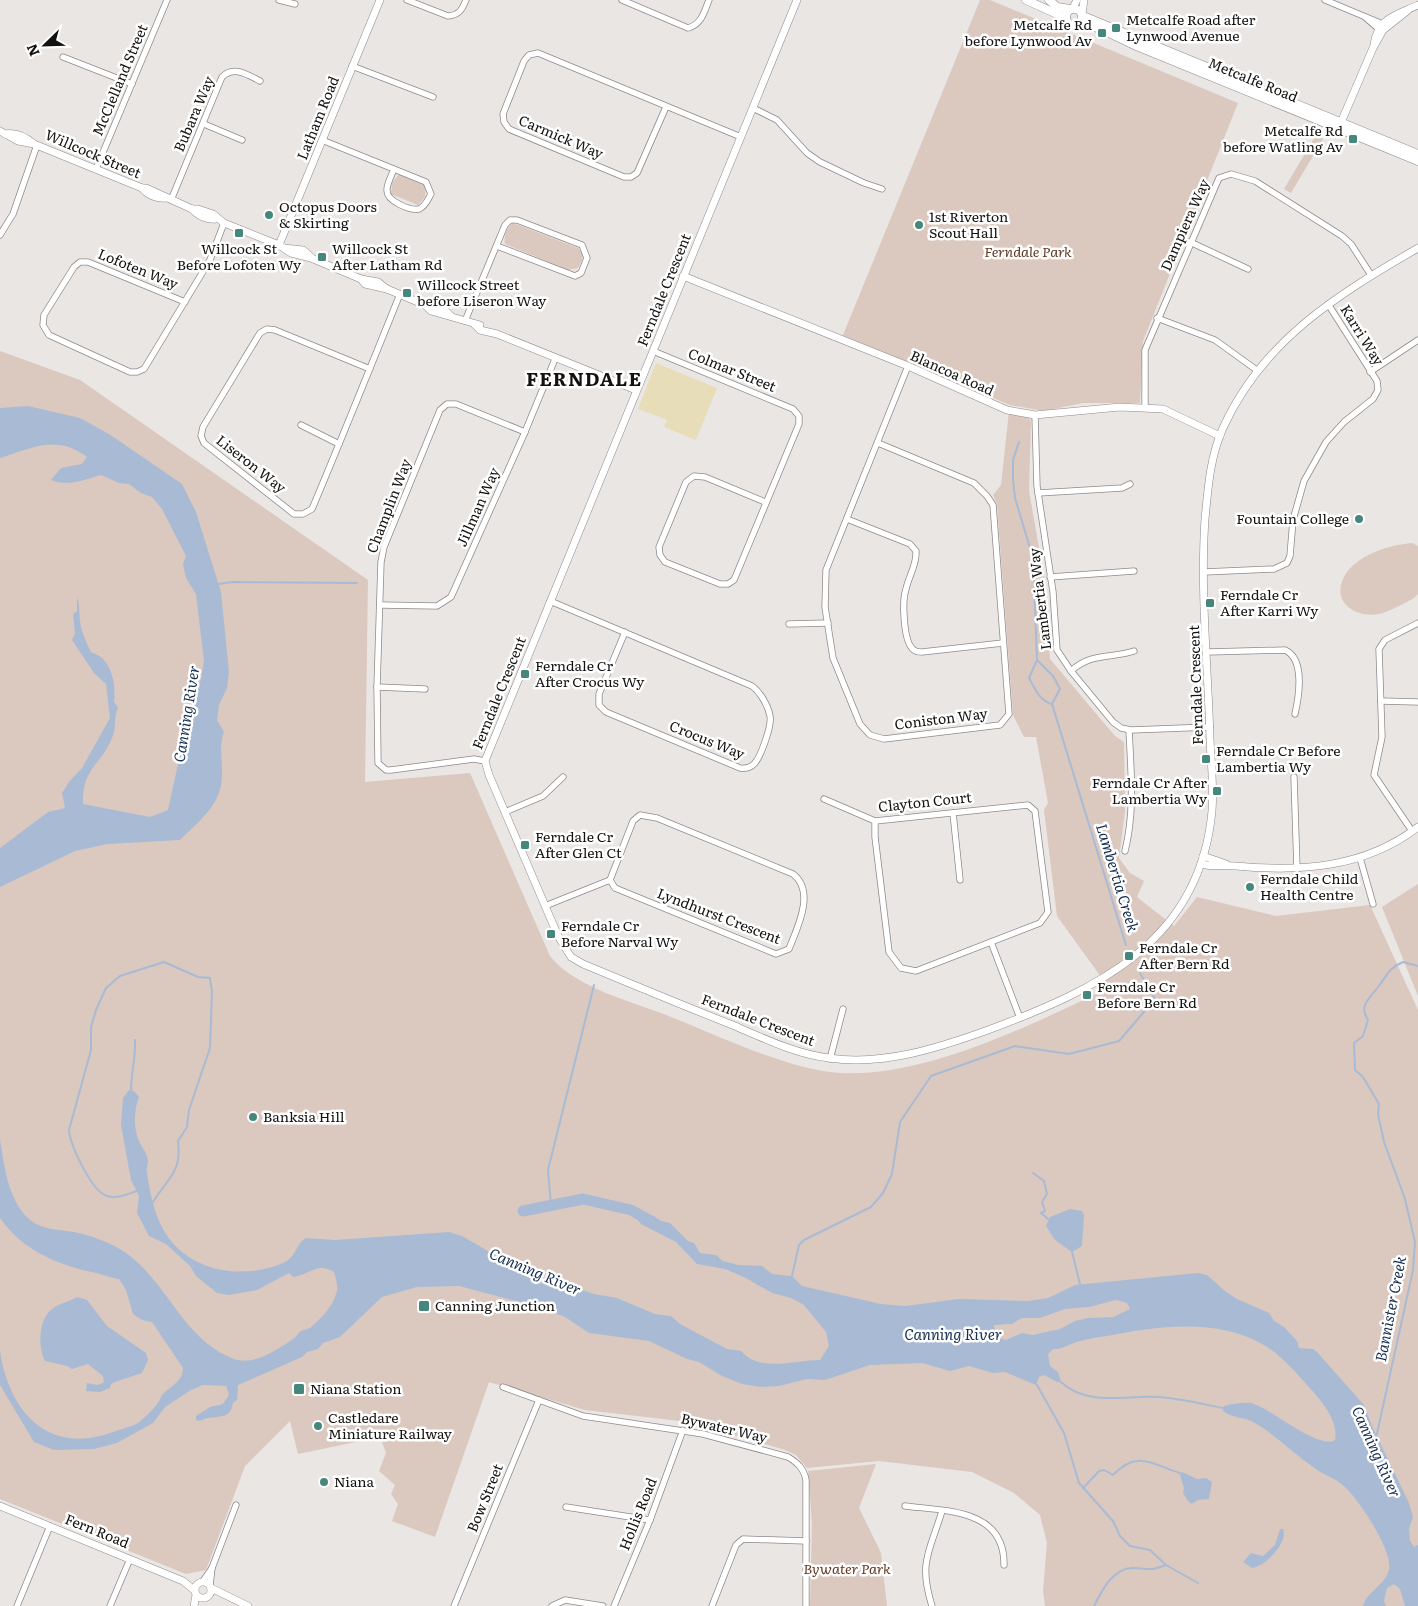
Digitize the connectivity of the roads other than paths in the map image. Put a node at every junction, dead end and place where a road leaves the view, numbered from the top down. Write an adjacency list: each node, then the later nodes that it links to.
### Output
1 (167, 0): 23 (street, McClelland Street)
2 (279, 0): 14 (street)
3 (380, 0): 21 (street, Latham Road)
4 (407, 0): 5 (street)
5 (466, 0)
6 (622, 0): 7 (street)
7 (709, 0)
8 (797, 0): 26 (street, Ferndale Crescent)
9 (1026, 0): 17 (main road, Metcalfe Road)
10 (1049, 0): 16 (main road, Metcalfe Road)
11 (1077, 0): 16 (street)
12 (1084, 0): 18 (street)
13 (1325, 0): 19 (street)
14 (295, 4)
15 (1418, 5): 19 (street)
16 (1072, 9): 17 (main road); 18 (main road, Metcalfe Road)
17 (1066, 18): 18 (main road, Metcalfe Road)
18 (1081, 18): 28 (main road, Metcalfe Road)
19 (1382, 27): 28 (street)
20 (63, 57): 23 (street)
21 (352, 66): 24 (street); 32 (street, Latham Road)
22 (260, 81): 27 (street, Bubara Way)
23 (132, 84): 36 (street, McClelland Street)
24 (433, 97)
25 (666, 107): 25 (street, Carmick Way); 30 (street, Carmick Way)
26 (753, 108): 30 (street, Ferndale Crescent); 38 (street)
27 (204, 124): 31 (street); 39 (street, Bubara Way)
28 (1340, 126): 34 (main road, Metcalfe Road); 35 (main road, Metcalfe Road)
29 (3, 133): 33 (street, Willcock Street)
30 (741, 137): 47 (street, Ferndale Crescent)
31 (242, 140)
32 (322, 140): 37 (street); 43 (street, Latham Road)
33 (36, 144): 36 (street, Willcock Street); 41 (street)
34 (1418, 154)
35 (1418, 161)
36 (96, 169): 39 (street, Willcock Street)
37 (394, 169): 37 (street)
38 (882, 189)
39 (168, 199): 40 (street, Willcock Street)
40 (224, 223): 43 (street, Willcock Street); 50 (street, Lofoten Way)
41 (0, 235)
42 (1190, 242): 46 (street); 48 (street, Dampiera Way); 52 (street, Dampiera Way)
43 (282, 246): 49 (street, Willcock Street)
44 (497, 246): 44 (street); 53 (street)
45 (1418, 248): 48 (street, Ferndale Crescent)
46 (1248, 269)
47 (683, 276): 55 (street, Ferndale Crescent); 57 (street, Blancoa Road)
48 (1371, 276): 51 (street, Ferndale Crescent)
49 (400, 294): 53 (street, Willcock Street); 58 (street, Liseron Way)
50 (185, 302): 50 (street, Lofoten Way)
51 (1328, 304): 59 (street, Ferndale Crescent); 60 (street, Karri Way)
52 (1158, 318): 59 (street); 62 (street, Dampiera Way)
53 (465, 321): 56 (street, Willcock Street)
54 (1418, 340): 60 (street)
55 (653, 350): 61 (street, Ferndale Crescent); 71 (street, Colmar Street)
56 (555, 359): 61 (street, Willcock Street); 65 (street, Jillman Way)
57 (908, 366): 63 (street, Blancoa Road); 67 (street, Coniston Way)
58 (370, 369): 68 (street, Liseron Way); 68 (street, Liseron Way)
59 (1258, 372): 66 (street, Ferndale Crescent)
60 (1370, 372): 74 (street, Karri Way)
61 (636, 390): 76 (street, Ferndale Crescent)
62 (1145, 407): 63 (street, Blancoa Road); 66 (street, Blancoa Road)
63 (1035, 415): 70 (street, Lambertia Way)
64 (301, 425): 68 (street)
65 (525, 432): 77 (street, Jillman Way); 77 (street, Champlin Way)
66 (1220, 436): 74 (street, Ferndale Crescent)
67 (878, 443): 72 (street, Coniston Way); 82 (street, Coniston Way)
68 (339, 444)
69 (1130, 484): 70 (street)
70 (1038, 493): 75 (street, Lambertia Way)
71 (765, 502): 71 (street)
72 (847, 518): 78 (street, Coniston Way); 82 (street)
73 (1134, 571): 75 (street)
74 (1204, 572): 84 (street, Ferndale Crescent)
75 (1050, 577): 85 (street, Lambertia Way)
76 (550, 601): 81 (street, Crocus Way); 93 (street, Ferndale Crescent)
77 (380, 605): 86 (street, Champlin Way)
78 (828, 623): 80 (street); 82 (street, Coniston Way)
79 (1418, 623): 88 (street)
80 (790, 624)
81 (625, 632): 81 (street, Crocus Way)
82 (1003, 643)
83 (1134, 651): 85 (street)
84 (1208, 652): 90 (street); 91 (street, Ferndale Crescent)
85 (1071, 670): 92 (street, Lambertia Way)
86 (377, 687): 87 (street); 93 (street, Champlin Way)
87 (425, 689)
88 (1381, 701): 89 (street); 100 (street)
89 (1418, 702)
90 (1295, 714)
91 (1210, 727): 92 (street); 102 (street, Ferndale Crescent)
92 (1129, 730): 101 (street)
93 (485, 760): 97 (street, Ferndale Crescent)
94 (563, 777): 97 (street)
95 (1294, 777): 106 (street)
96 (824, 799): 99 (street, Clayton Court)
97 (505, 812): 110 (street, Ferndale Crescent)
98 (953, 813): 99 (street, Clayton Court); 108 (street); 111 (street, Clayton Court)
99 (875, 821): 111 (street)
100 (1415, 829): 103 (street)
101 (1125, 851)
102 (1204, 856): 104 (street, Ferndale Crescent); 105 (street)
103 (1360, 858): 106 (street); 109 (street)
104 (1202, 864): 105 (street); 113 (street, Ferndale Crescent)
105 (1229, 865): 106 (street)
106 (1296, 868)
107 (610, 880): 107 (street, Lyndhurst Crescent); 110 (street)
108 (960, 880)
109 (1373, 904)
110 (545, 906): 114 (street, Ferndale Crescent)
111 (991, 942): 113 (street)
112 (842, 1009): 114 (street)
113 (1020, 1018): 114 (street, Ferndale Crescent)
114 (830, 1059)
115 (503, 1387): 116 (street, Bywater Way)
116 (539, 1400): 117 (street, Bywater Way); 138 (street, Bow Street)
117 (683, 1430): 123 (street, Hollis Road); 125 (street, Bywater Way)
118 (236, 1504): 129 (street)
119 (0, 1506): 124 (street, Fern Road)
120 (905, 1506): 122 (street)
121 (566, 1507): 123 (street)
122 (942, 1511): 127 (street); 144 (street)
123 (650, 1520): 141 (street, Hollis Road)
124 (50, 1526): 126 (street, Fern Road); 133 (street)
125 (806, 1541): 142 (street); 143 (street, Bywater Way)
126 (130, 1559): 128 (street, Fern Road); 134 (street)
127 (1004, 1565)
128 (183, 1581): 129 (street, Fern Road); 130 (street, Fern Road)
129 (205, 1584): 130 (street); 131 (street); 132 (street, Fern Road)
130 (195, 1592): 131 (street, Fern Road); 135 (street)
131 (206, 1597): 132 (street, Fern Road); 136 (street)
132 (228, 1598): 137 (street, Fern Road)
133 (17, 1606)
134 (110, 1606)
135 (194, 1606)
136 (199, 1606)
137 (248, 1606)
138 (454, 1606)
139 (552, 1606): 140 (street)
140 (603, 1606)
141 (614, 1606)
142 (712, 1606)
143 (806, 1606)
144 (932, 1606)

